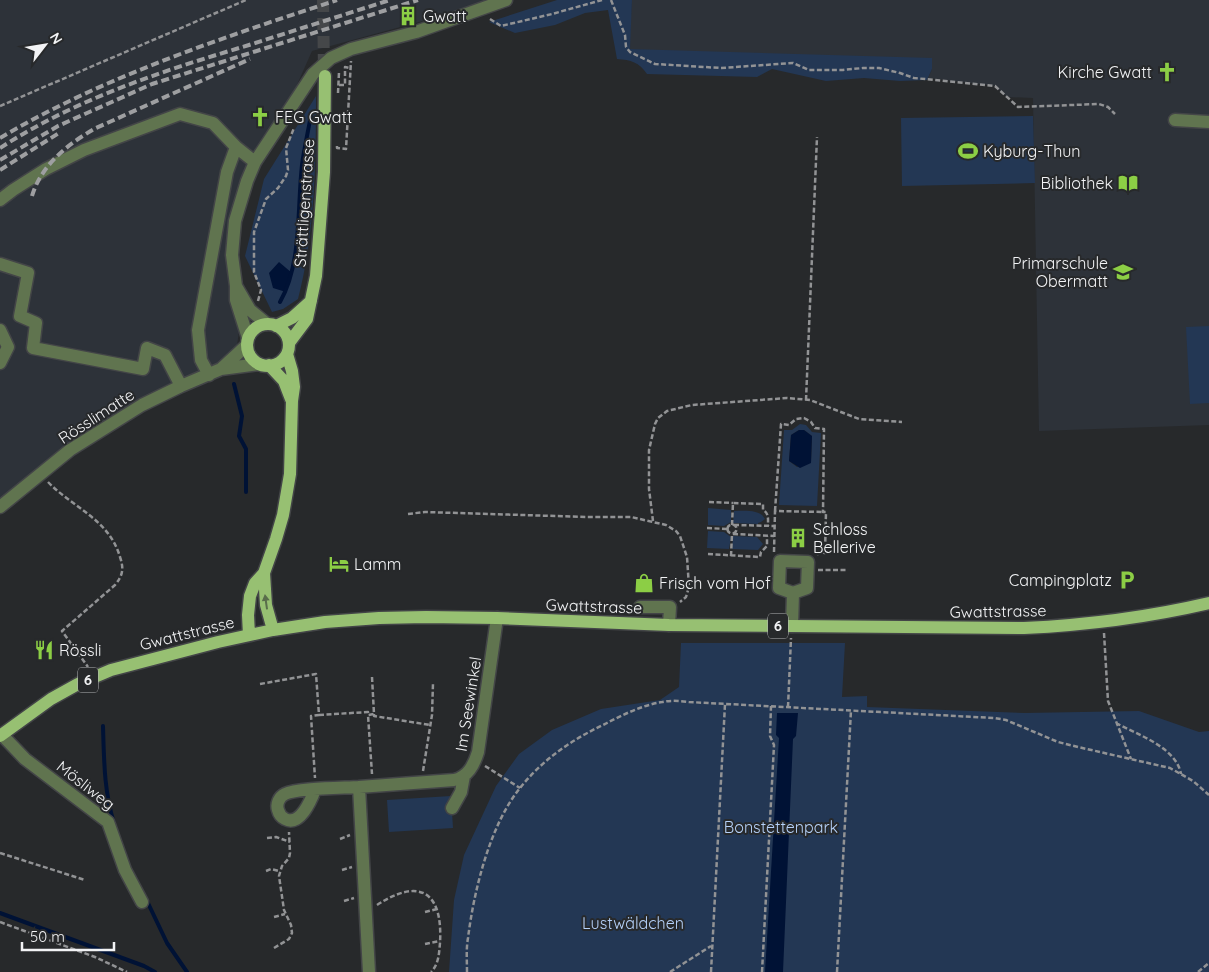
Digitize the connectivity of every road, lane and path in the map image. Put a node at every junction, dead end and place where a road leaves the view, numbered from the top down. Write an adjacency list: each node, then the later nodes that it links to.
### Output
1 (246, 0): 12 (path)
2 (506, 0): 5 (street)
3 (602, 0): 5 (path)
4 (611, 0): 14 (path)
5 (478, 11): 6 (street)
6 (351, 49): 7 (path); 13 (street)
7 (351, 68): 10 (path); 18 (path)
8 (338, 72): 10 (path)
9 (325, 76): 24 (main road, Strättligenstrasse)
10 (339, 85): 11 (path)
11 (338, 94)
12 (0, 106)
13 (291, 107): 20 (street); 25 (path)
14 (1114, 114)
15 (1175, 120): 16 (street)
16 (1209, 122)
17 (817, 137): 34 (path)
18 (337, 139)
19 (236, 147): 20 (street); 21 (street); 32 (street)
20 (255, 162): 23 (street)
21 (0, 200)
22 (0, 264): 33 (street)
23 (236, 286): 26 (street); 28 (street)
24 (312, 301): 26 (main road); 29 (main road, Strättligenstrasse)
25 (254, 306)
26 (272, 325): 28 (main road); 29 (main road)
27 (0, 330): 30 (street)
28 (248, 341): 31 (main road); 32 (street, Rösslimatte)
29 (288, 349): 31 (main road); 35 (main road)
30 (0, 363)
31 (264, 365): 32 (street, Rösslimatte); 35 (main road)
32 (215, 372): 33 (street, Rösslimatte)
33 (181, 386): 37 (street, Rösslimatte)
34 (806, 400): 36 (path); 44 (path)
35 (292, 401): 57 (main road)
36 (902, 422)
37 (39, 474): 40 (street, Rösslimatte); 68 (path)
38 (709, 502): 39 (path)
39 (733, 503): 45 (path); 46 (path)
40 (0, 508)
41 (775, 511): 42 (path); 42 (path); 47 (path)
42 (823, 512): 56 (path)
43 (408, 514): 44 (path)
44 (652, 521): 61 (path)
45 (733, 525): 46 (path); 49 (path); 50 (path)
46 (768, 526): 47 (path)
47 (775, 526): 52 (path)
48 (707, 528): 49 (path)
49 (727, 529): 50 (path)
50 (733, 534): 51 (path); 54 (path)
51 (768, 536): 52 (path); 54 (path)
52 (774, 536): 55 (path)
53 (708, 554): 54 (path)
54 (731, 556)
55 (780, 560): 58 (street); 58 (street)
56 (847, 570)
57 (264, 573): 66 (main road, one-way to 57); 67 (main road)
58 (793, 593): 65 (street)
59 (1209, 603): 63 (main road, Gwattstrasse / 6)
60 (640, 607): 61 (street)
61 (670, 607): 64 (street)
62 (497, 618): 64 (main road, Gwattstrasse / 6); 66 (main road, Gwattstrasse / 6); 82 (street, Im Seewinkel)
63 (1103, 621): 65 (main road, Gwattstrasse / 6); 79 (path)
64 (669, 625): 65 (main road, Gwattstrasse / 6)
65 (792, 626): 74 (path)
66 (273, 630): 67 (main road, Gwattstrasse / 6)
67 (249, 635): 68 (main road, Gwattstrasse / 6)
68 (95, 677): 81 (main road, Gwattstrasse / 6)
69 (372, 677): 77 (path)
70 (433, 682): 80 (path)
71 (260, 684): 78 (path)
72 (725, 704): 73 (path); 89 (path); 109 (path)
73 (771, 706): 74 (path); 118 (path)
74 (788, 706): 75 (path)
75 (851, 710): 83 (path); 119 (path)
76 (368, 714): 77 (path); 78 (path); 87 (path)
77 (374, 714): 80 (path)
78 (319, 715): 90 (path)
79 (1116, 722): 83 (path); 84 (path)
80 (430, 725): 86 (path)
81 (1, 736): 100 (street, Mösliweg)
82 (476, 759): 85 (street, Im Seewinkel); 89 (path)
83 (1131, 759): 84 (path)
84 (1181, 774): 91 (path)
85 (464, 776): 86 (street, Im Seewinkel); 92 (street)
86 (421, 782): 87 (street, Im Seewinkel)
87 (373, 786): 88 (street, Im Seewinkel)
88 (359, 787): 90 (street, Im Seewinkel); 101 (street)
89 (520, 788): 115 (path)
90 (315, 790): 93 (street); 93 (street, Im Seewinkel)
91 (1209, 795)
92 (452, 808)
93 (289, 820): 95 (path)
94 (267, 838): 95 (path)
95 (290, 842): 98 (path)
96 (0, 853): 99 (path)
97 (266, 871): 98 (path)
98 (280, 871): 104 (path)
99 (85, 880)
100 (142, 902)
101 (366, 909): 102 (path); 113 (street)
102 (437, 909): 103 (path); 107 (path)
103 (425, 912)
104 (285, 913): 105 (path); 110 (path)
105 (274, 917)
106 (0, 922): 112 (path)
107 (440, 941): 108 (path); 114 (path)
108 (425, 944)
109 (712, 946): 116 (path); 117 (path)
110 (274, 948)
111 (1209, 964): 120 (path)
112 (125, 971)
113 (369, 972)
114 (431, 972)
115 (467, 972)
116 (670, 972)
117 (710, 972)
118 (762, 972)
119 (837, 972)
120 (1198, 972)

